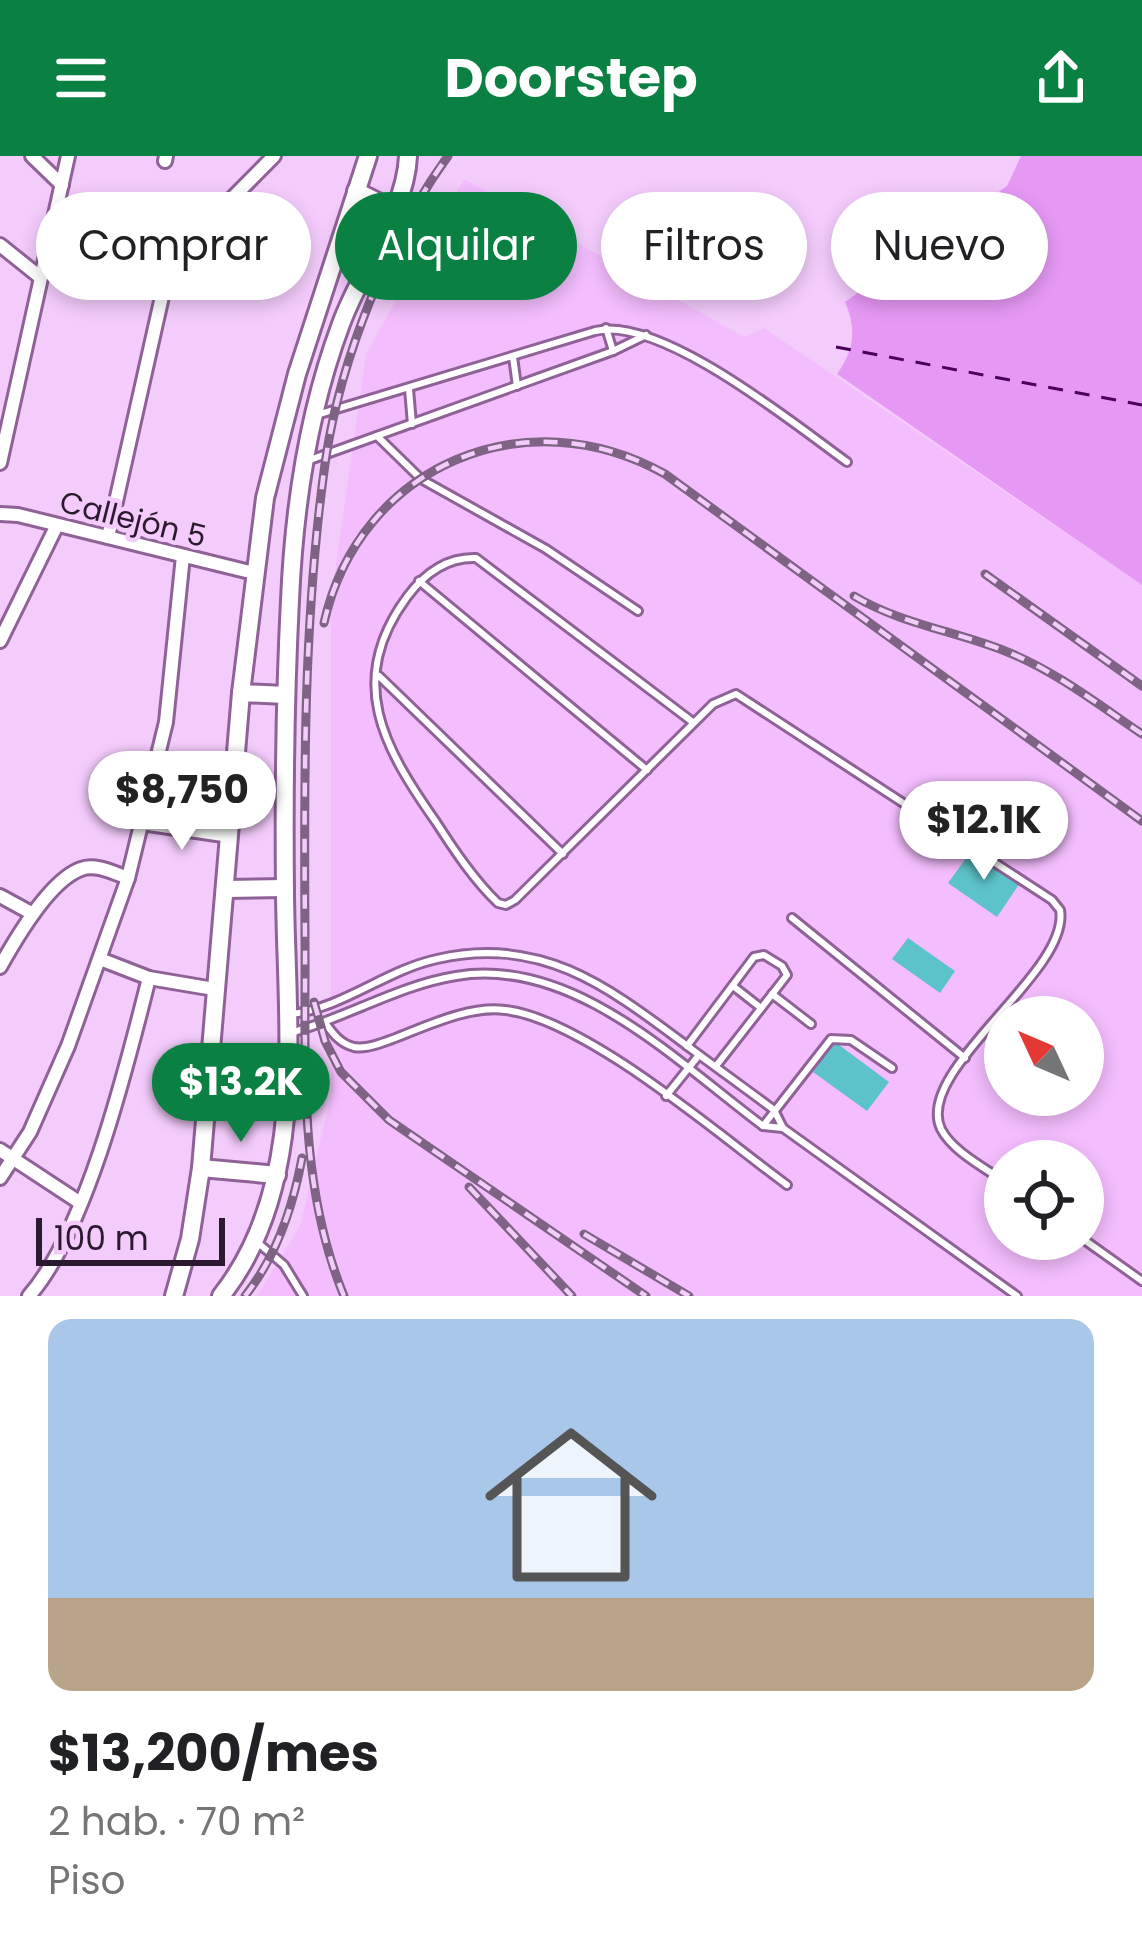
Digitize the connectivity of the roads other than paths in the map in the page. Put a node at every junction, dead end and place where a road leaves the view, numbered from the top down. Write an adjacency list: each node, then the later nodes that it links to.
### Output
1 (32, 156): 6 (street)
2 (68, 156): 6 (street)
3 (274, 156): 9 (street)
4 (368, 156): 7 (main road)
5 (408, 156): 10 (main road)
6 (62, 185): 8 (street)
7 (356, 191): 32 (main road)
8 (60, 192)
9 (238, 192)
10 (401, 192)
11 (0, 245): 12 (street)
12 (36, 274)
13 (36, 296): 27 (street)
14 (161, 300): 30 (street)
15 (350, 300): 22 (main road)
16 (606, 328): 17 (lane); 18 (lane); 19 (lane)
17 (646, 335): 18 (lane); 26 (lane)
18 (613, 351): 20 (lane)
19 (513, 357): 20 (lane); 21 (lane)
20 (517, 386): 23 (lane)
21 (410, 389): 22 (lane); 23 (lane)
22 (313, 417): 25 (main road)
23 (412, 424): 24 (lane)
24 (376, 436): 25 (lane); 34 (lane)
25 (304, 462): 38 (main road)
26 (848, 462)
27 (0, 463)
28 (0, 514): 29 (street, Callejón 5)
29 (57, 525): 30 (street, Callejón 5); 35 (street)
30 (108, 537): 31 (street, Callejón 5)
31 (184, 556): 32 (street, Callejón 5); 41 (street)
32 (254, 573): 37 (main road)
33 (419, 581): 36 (lane); 39 (lane); 40 (lane)
34 (638, 611)
35 (0, 641)
36 (376, 674): 43 (lane); 43 (lane)
37 (241, 693): 38 (main road); 42 (main road)
38 (286, 694): 45 (main road)
39 (694, 723): 40 (lane); 62 (lane)
40 (647, 770): 43 (lane)
41 (142, 823): 42 (street); 44 (street)
42 (230, 836): 46 (main road)
43 (563, 855)
44 (128, 878): 48 (street); 50 (street)
45 (285, 888): 46 (main road); 59 (main road)
46 (226, 889): 54 (main road)
47 (0, 896): 48 (street)
48 (32, 914): 51 (street)
49 (792, 918): 62 (lane)
50 (100, 959): 52 (street); 71 (street)
51 (0, 967)
52 (149, 978): 54 (street); 77 (street)
53 (733, 986): 55 (lane); 56 (lane); 60 (lane)
54 (214, 988): 73 (main road)
55 (772, 994): 56 (lane); 58 (lane)
56 (761, 1008): 63 (lane)
57 (326, 1024): 59 (lane); 65 (lane); 66 (lane)
58 (812, 1024)
59 (287, 1025): 60 (lane); 74 (main road)
60 (687, 1046): 61 (lane)
61 (699, 1054): 63 (lane); 65 (lane)
62 (964, 1058): 72 (lane)
63 (716, 1066): 67 (lane)
64 (892, 1068): 67 (lane)
65 (688, 1070): 66 (lane); 68 (lane)
66 (666, 1096): 76 (lane)
67 (774, 1110): 68 (lane); 69 (lane)
68 (763, 1126): 69 (lane)
69 (784, 1128): 85 (lane)
70 (0, 1150): 71 (street)
71 (16, 1158): 75 (street); 77 (street)
72 (984, 1166)
73 (201, 1168): 74 (main road); 82 (main road)
74 (277, 1175): 78 (main road)
75 (0, 1178)
76 (787, 1185)
77 (80, 1202): 81 (street)
78 (256, 1242): 83 (main road); 84 (lane)
79 (1104, 1254): 80 (lane)
80 (1142, 1281)
81 (28, 1296)
82 (175, 1296)
83 (221, 1296)
84 (303, 1296)
85 (1017, 1296)

